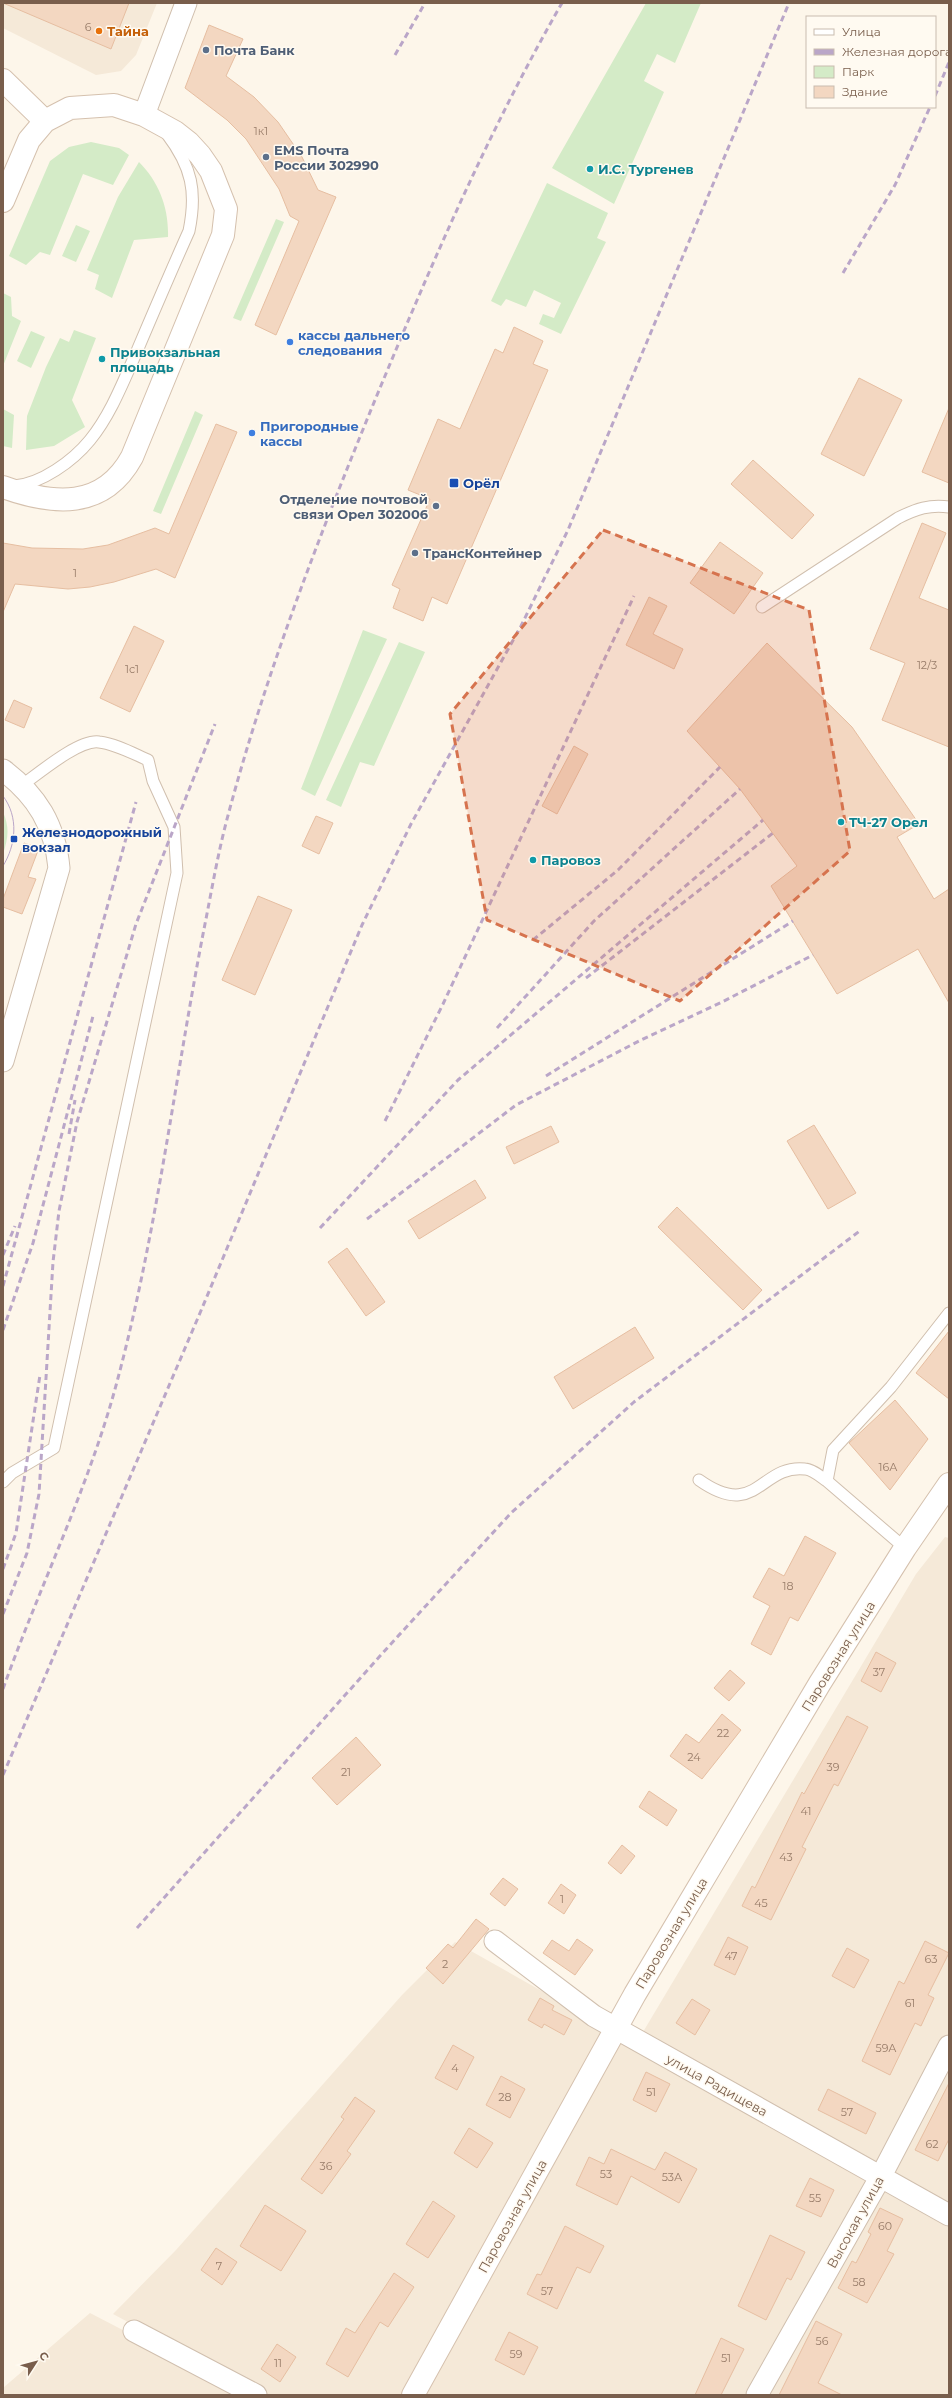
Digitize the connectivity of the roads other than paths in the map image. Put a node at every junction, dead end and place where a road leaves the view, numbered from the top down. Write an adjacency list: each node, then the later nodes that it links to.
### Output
1 (186, 3): 3 (street)
2 (3, 80): 4 (main road)
3 (151, 119): 4 (main road); 6 (lane); 6 (main road)
4 (45, 121): 5 (main road)
5 (3, 201)
6 (3, 487)
7 (949, 507): 8 (lane)
8 (762, 607)
9 (3, 770): 10 (street)
10 (21, 786): 11 (street); 15 (lane)
11 (3, 1061)
12 (949, 1313): 14 (lane)
13 (699, 1480): 14 (lane)
14 (827, 1481): 18 (lane)
15 (3, 1482)
16 (949, 1484): 17 (main road, Паровозная улица)
17 (942, 1506): 18 (main road, Паровозная улица)
18 (905, 1548): 20 (main road, Паровозная улица)
19 (495, 1941): 20 (street, улица Радищева)
20 (614, 2029): 22 (street, улица Радищева); 26 (main road, Паровозная улица)
21 (949, 2046): 22 (street, Высокая улица)
22 (881, 2176): 23 (street, улица Радищева); 27 (street, Высокая улица)
23 (949, 2215)
24 (134, 2331): 25 (street)
25 (256, 2395)
26 (413, 2395)
27 (757, 2395)

